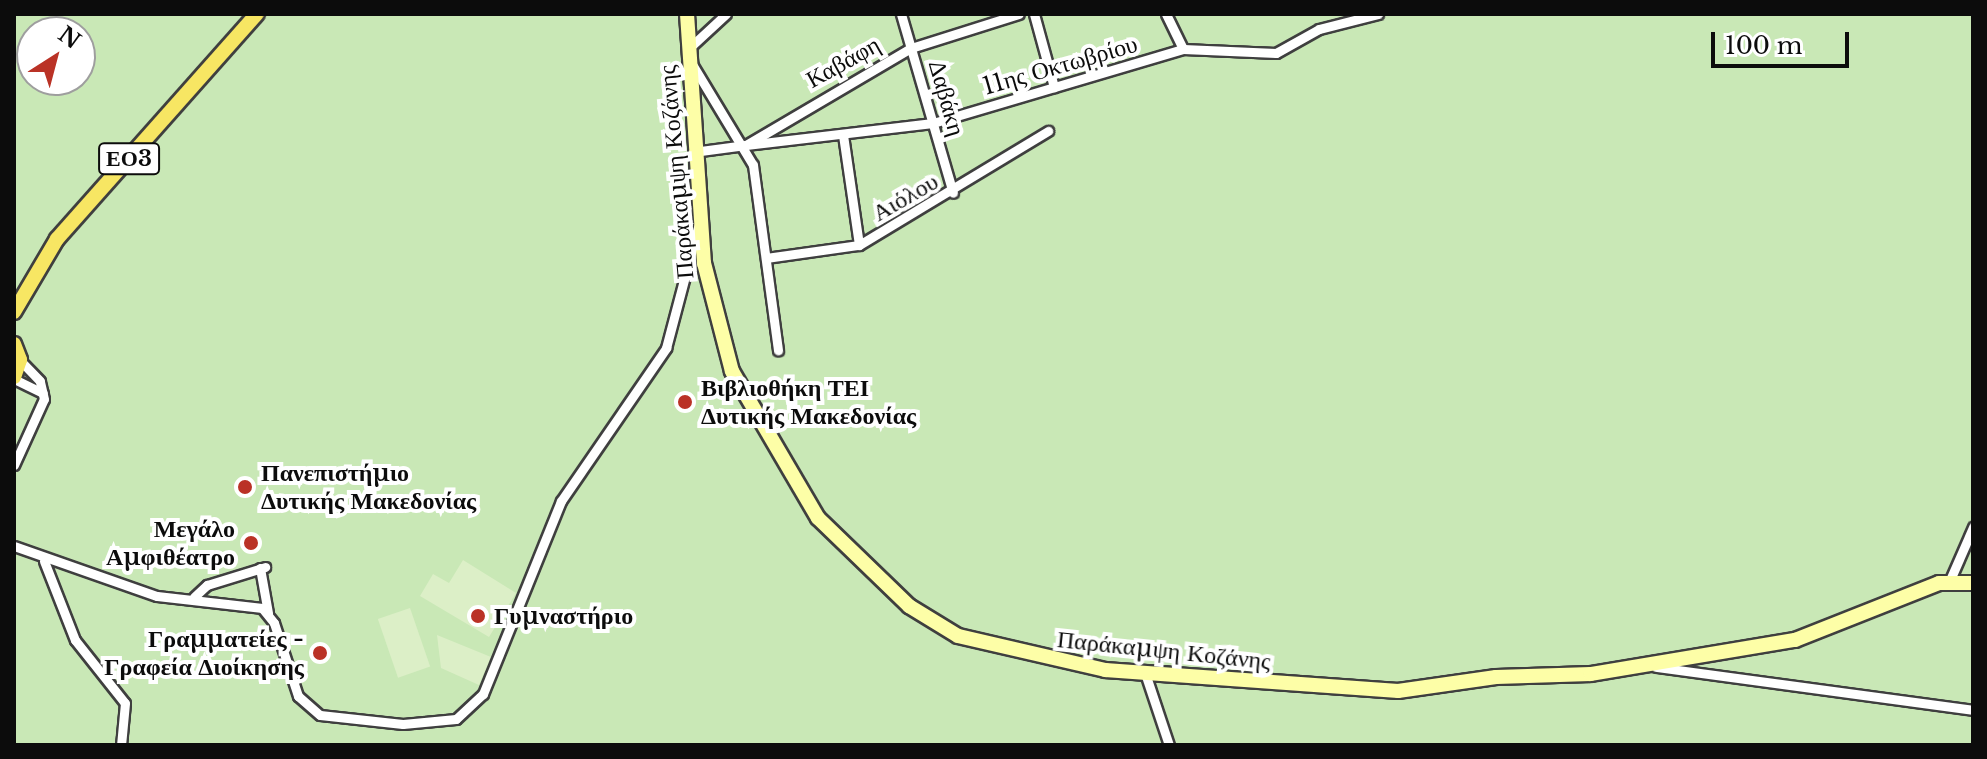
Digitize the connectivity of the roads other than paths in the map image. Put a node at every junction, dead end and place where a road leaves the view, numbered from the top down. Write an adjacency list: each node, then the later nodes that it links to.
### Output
1 (245, 14): 23 (main road, ΕΟ3)
2 (257, 14): 24 (main road, ΕΟ3)
3 (687, 14): 12 (main road, Παράκαμψη Κοζάνης)
4 (726, 14): 12 (street)
5 (901, 14): 10 (street, Δαβάκη)
6 (1019, 14): 10 (street, Καβάφη)
7 (1034, 14): 13 (street)
8 (1166, 14): 11 (street)
9 (1378, 14): 11 (street, 11ης Οκτωβρίου)
10 (911, 48): 14 (street, Δαβάκη); 17 (street, Καβάφη)
11 (1183, 49): 13 (street, 11ης Οκτωβρίου)
12 (687, 54): 17 (street); 18 (main road, Παράκαμψη Κοζάνης)
13 (1054, 87): 14 (street, 11ης Οκτωβρίου)
14 (933, 123): 16 (street, 11ης Οκτωβρίου); 19 (street, Δαβάκη)
15 (1048, 131): 19 (street, Αιόλου)
16 (843, 135): 17 (street, 11ης Οκτωβρίου); 21 (street)
17 (746, 145): 18 (street, Καβάφη); 22 (street)
18 (693, 152): 20 (main road, Παράκαμψη Κοζάνης)
19 (953, 193): 21 (street, Αιόλου)
20 (699, 223): 36 (street); 38 (main road, Παράκαμψη Κοζάνης)
21 (859, 245): 22 (street, Αιόλου)
22 (766, 258): 25 (street)
23 (14, 290)
24 (14, 312)
25 (778, 350)
26 (16, 351): 27 (main road); 28 (street)
27 (14, 378): 28 (street)
28 (43, 393): 29 (street)
29 (14, 465)
30 (1973, 527): 33 (street)
31 (14, 546): 32 (street)
32 (44, 561): 35 (street); 40 (street)
33 (1950, 580): 34 (main road, Παράκαμψη Κοζάνης); 37 (main road, Παράκαμψη Κοζάνης)
34 (1973, 583)
35 (194, 597): 36 (street); 36 (street)
36 (268, 613)
37 (1641, 664): 38 (main road, Παράκαμψη Κοζάνης); 39 (street)
38 (1145, 673): 41 (street)
39 (1973, 710)
40 (121, 745)
41 (1169, 745)

